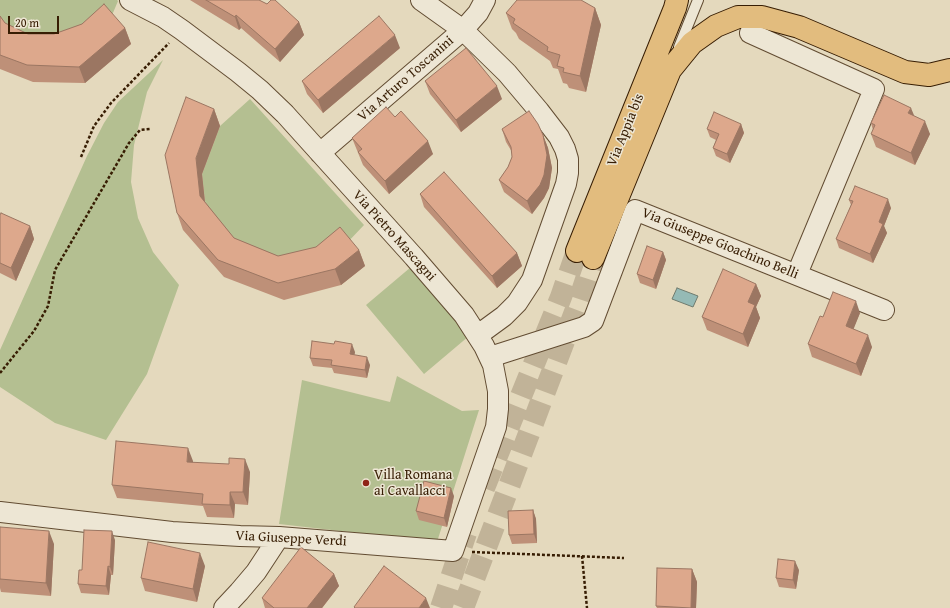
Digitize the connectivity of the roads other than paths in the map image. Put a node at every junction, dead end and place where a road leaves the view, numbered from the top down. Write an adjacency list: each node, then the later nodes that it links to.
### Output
1 (130, 0): 10 (street, Via Pietro Mascagni)
2 (421, 0): 6 (street)
3 (485, 0): 6 (street, Via Arturo Toscanini)
4 (698, 0): 8 (lane)
5 (677, 3): 8 (highway, Via Appia bis)
6 (463, 30): 10 (street, Via Arturo Toscanini); 13 (street)
7 (750, 33): 11 (street)
8 (670, 70): 9 (highway, Via Appia bis)
9 (950, 70)
10 (320, 153): 13 (street, Via Pietro Mascagni)
11 (797, 274): 12 (street, Via Giuseppe Gioachino Belli); 14 (street, Via Giuseppe Gioachino Belli)
12 (884, 310)
13 (478, 335): 14 (street, Via Pietro Mascagni)
14 (490, 357): 17 (street, Via Pietro Mascagni)
15 (0, 512): 16 (street, Via Giuseppe Verdi)
16 (279, 537): 17 (street, Via Giuseppe Verdi); 18 (street)
17 (453, 551)
18 (224, 608)

